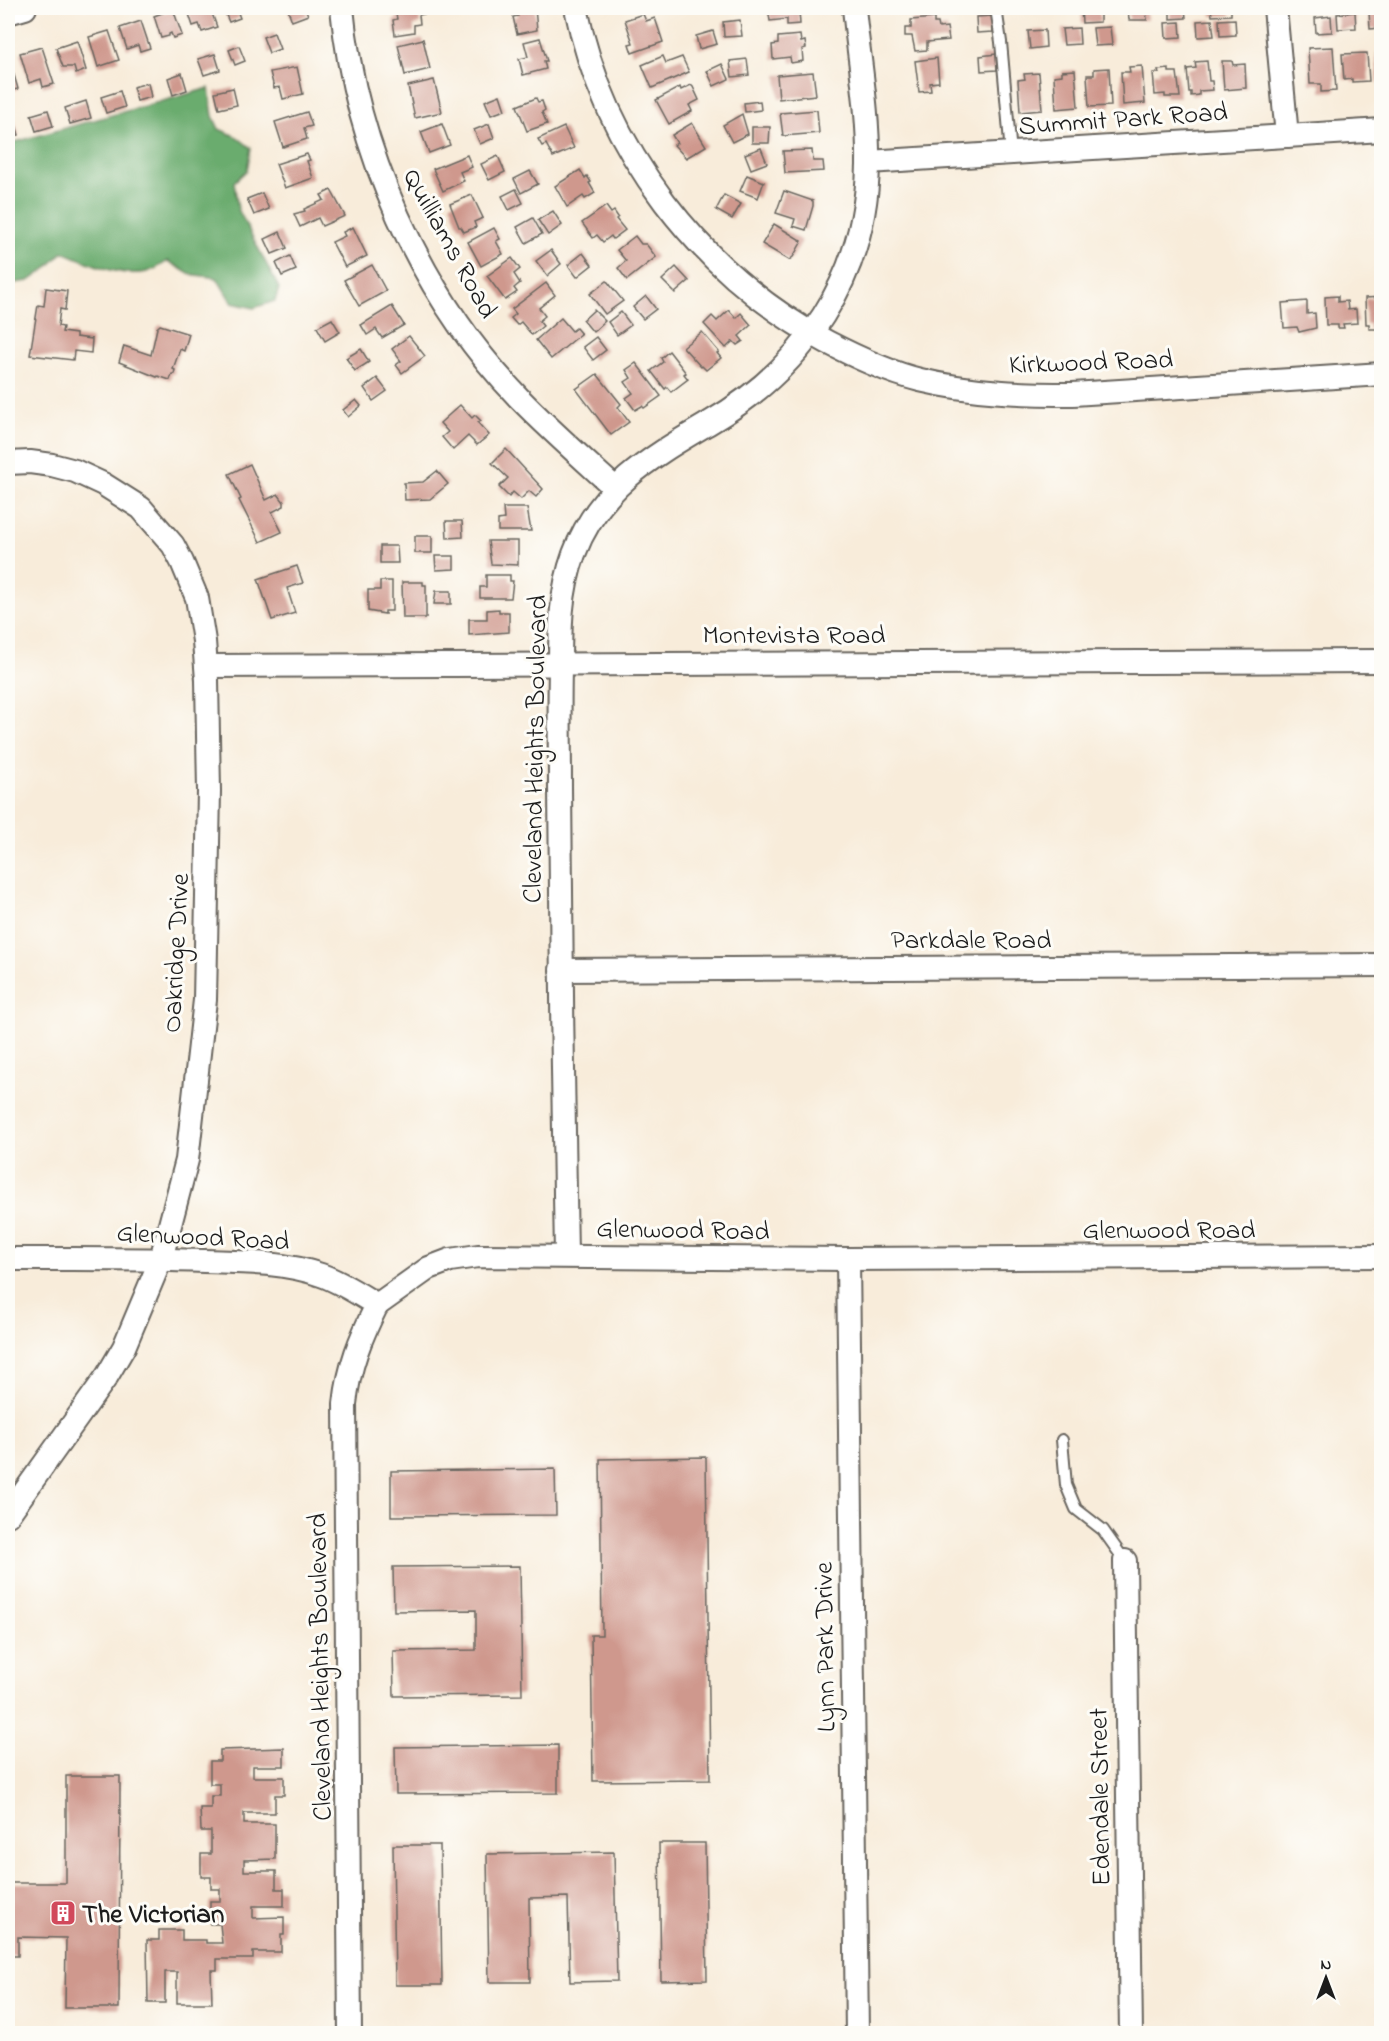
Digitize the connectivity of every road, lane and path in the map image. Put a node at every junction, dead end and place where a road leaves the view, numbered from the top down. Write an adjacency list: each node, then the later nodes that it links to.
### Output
1 (25, 8): 7 (street)
2 (342, 8): 15 (street, Quilliams Road)
3 (576, 8): 12 (street, Kirkwood Road)
4 (854, 8): 11 (street, Cleveland Heights Boulevard)
5 (996, 8): 10 (lane)
6 (1275, 8): 9 (street)
7 (8, 13)
8 (1382, 130): 9 (street, Summit Park Road)
9 (1287, 136): 10 (street, Summit Park Road)
10 (1011, 154): 11 (street, Summit Park Road)
11 (868, 162): 12 (street, Cleveland Heights Boulevard)
12 (812, 334): 13 (street, Kirkwood Road); 15 (street, Cleveland Heights Boulevard)
13 (1382, 374)
14 (8, 463): 18 (street, Oakridge Drive)
15 (615, 488): 17 (street, Cleveland Heights Boulevard)
16 (1382, 661): 17 (street, Montevista Road)
17 (560, 663): 18 (street, Montevista Road); 20 (street, Cleveland Heights Boulevard)
18 (207, 666): 24 (street, Oakridge Drive)
19 (1382, 965): 20 (street, Parkdale Road)
20 (561, 970): 21 (street, Cleveland Heights Boulevard)
21 (566, 1256): 25 (street, Glenwood Road); 26 (street, Glenwood Road)
22 (1382, 1256): 25 (street, Glenwood Road)
23 (8, 1259): 24 (street, Glenwood Road)
24 (161, 1259): 26 (street, Glenwood Road); 28 (street, Oakridge Drive)
25 (848, 1259): 31 (street, Lynn Park Drive)
26 (377, 1305): 30 (street, Cleveland Heights Boulevard)
27 (1062, 1440): 29 (lane)
28 (8, 1515)
29 (1125, 1561): 32 (street, Edendale Street)
30 (350, 2034)
31 (857, 2034)
32 (1131, 2034)

